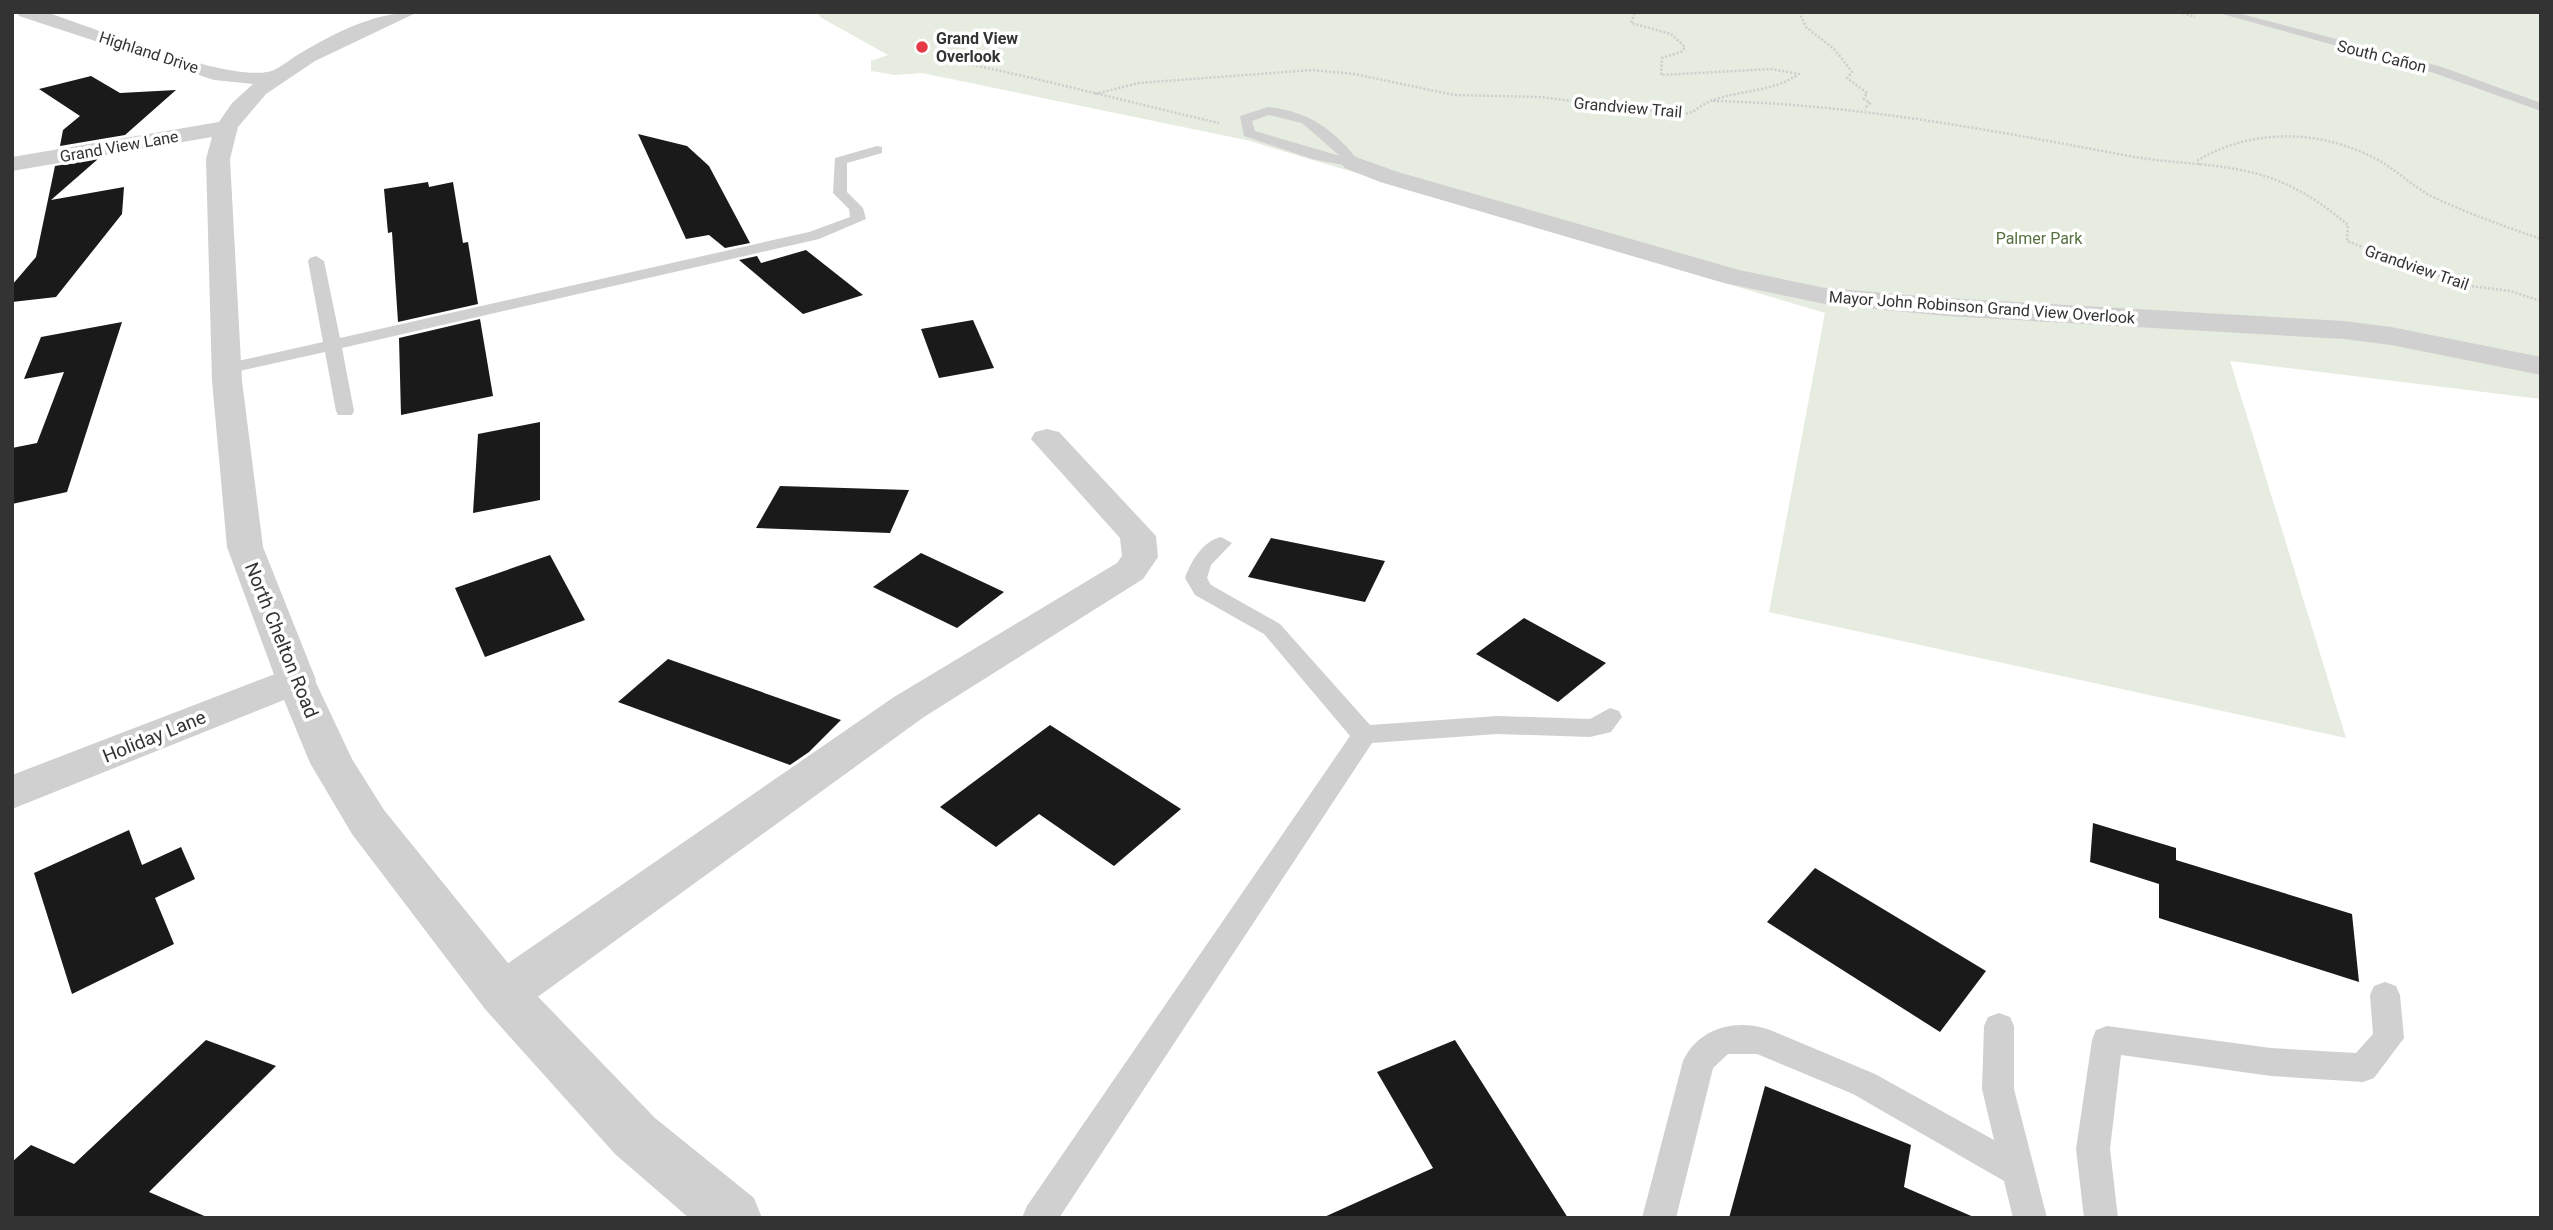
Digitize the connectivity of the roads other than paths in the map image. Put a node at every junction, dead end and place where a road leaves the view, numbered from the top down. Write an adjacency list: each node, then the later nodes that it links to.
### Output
1 (26, 12): 4 (street, Highland Drive)
2 (409, 12): 4 (street, North Chelton Road)
3 (2220, 12): 5 (lane, South Cañon)
4 (274, 79): 6 (street, North Chelton Road)
5 (2541, 107)
6 (226, 128): 9 (street, Grand View Lane); 13 (street, North Chelton Road)
7 (877, 150): 11 (lane)
8 (1353, 163): 8 (lane); 12 (street, Mayor John Robinson Grand View Overlook)
9 (12, 164)
10 (316, 261): 11 (lane)
11 (333, 345): 13 (lane); 14 (lane)
12 (2541, 366)
13 (226, 369): 17 (street, North Chelton Road)
14 (345, 411)
15 (1047, 439): 21 (street)
16 (1221, 543): 19 (lane)
17 (296, 680): 20 (street, Holiday Lane); 21 (street, North Chelton Road)
18 (1610, 717): 19 (lane)
19 (1364, 735): 26 (lane)
20 (12, 793)
21 (503, 994): 25 (street, North Chelton Road)
22 (2385, 995): 29 (lane)
23 (1999, 1026): 24 (lane)
24 (2019, 1172): 27 (lane); 28 (lane)
25 (733, 1218)
26 (1039, 1218)
27 (1659, 1218)
28 (2030, 1218)
29 (2101, 1218)

